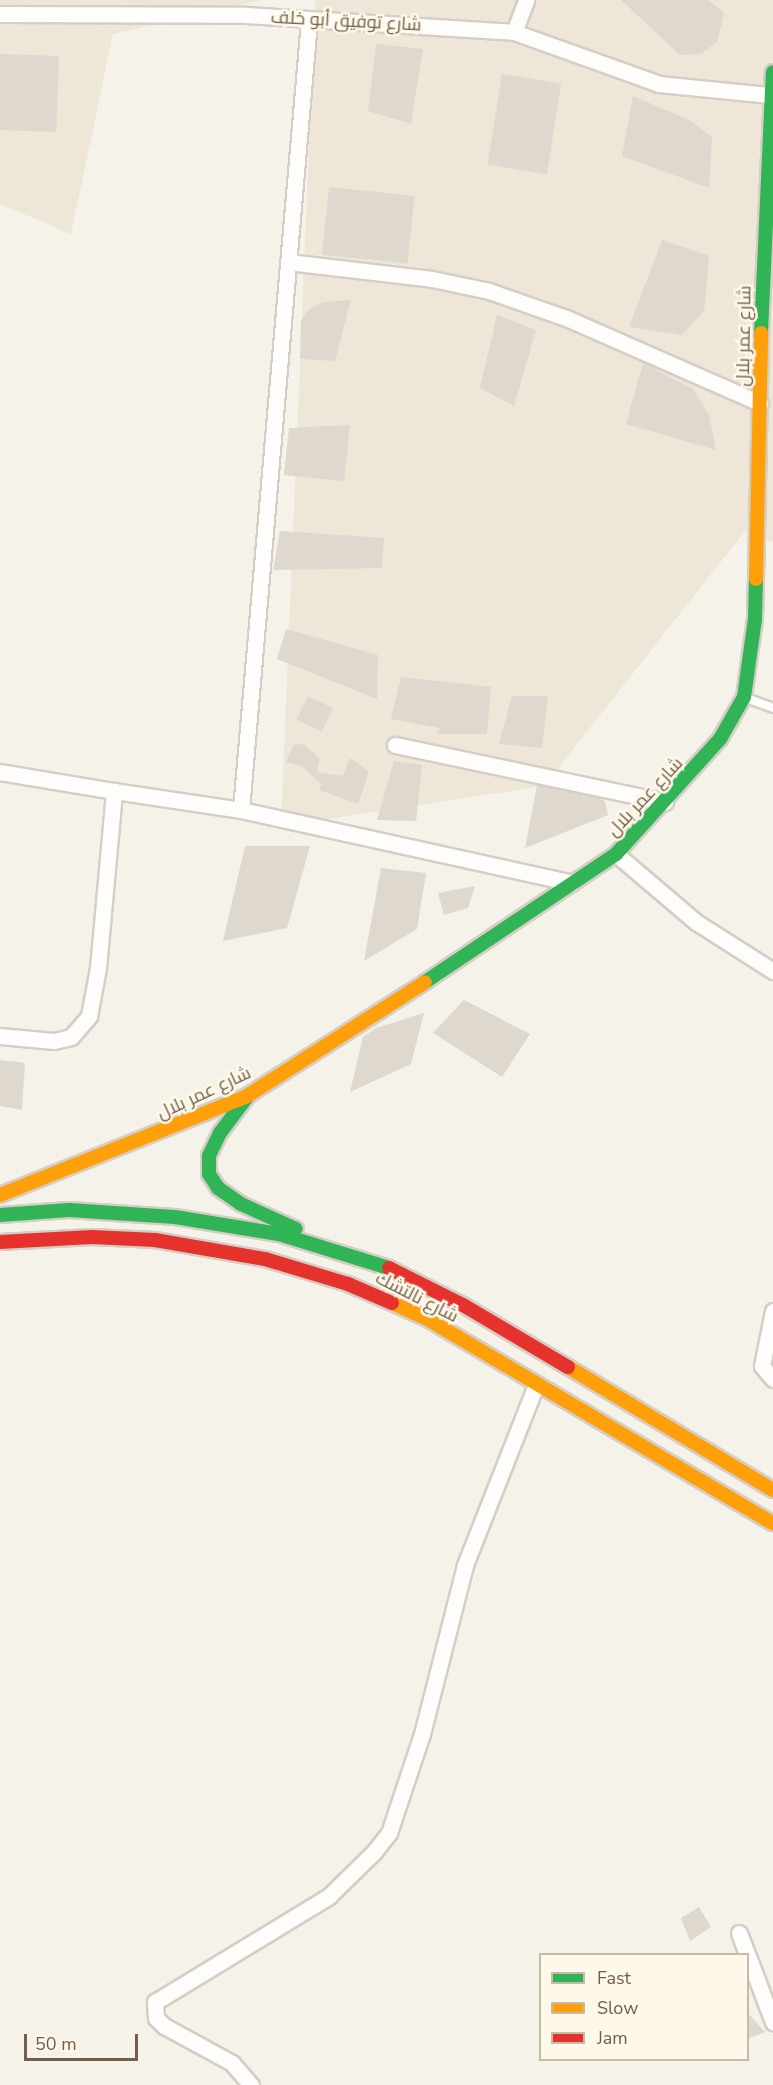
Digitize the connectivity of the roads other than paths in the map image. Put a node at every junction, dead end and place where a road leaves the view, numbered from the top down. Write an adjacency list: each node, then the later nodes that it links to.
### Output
1 (526, 0): 5 (street)
2 (39, 6): 3 (street, شارع توفيق أبو خلف); 4 (street, شارع توفيق أبو خلف)
3 (0, 14)
4 (309, 21): 5 (street, شارع توفيق أبو خلف); 9 (street)
5 (514, 32): 7 (street, شارع توفيق أبو خلف)
6 (773, 72): 7 (street, شارع عمر بلال)
7 (770, 95): 8 (street, شارع عمر بلال)
8 (770, 127): 10 (street, شارع عمر بلال)
9 (288, 262): 11 (street); 18 (street)
10 (767, 305): 11 (street, شارع عمر بلال)
11 (760, 403): 12 (street, شارع عمر بلال)
12 (744, 697): 13 (lane); 17 (street, شارع عمر بلال)
13 (773, 708)
14 (395, 745): 17 (street)
15 (0, 772): 16 (street)
16 (114, 791): 18 (street); 22 (street)
17 (665, 802): 19 (street, شارع عمر بلال)
18 (241, 810): 20 (street)
19 (616, 854): 20 (street, شارع عمر بلال); 21 (street)
20 (572, 883): 23 (street, شارع عمر بلال)
21 (773, 971)
22 (0, 1036)
23 (247, 1096): 24 (street, شارع عمر بلال); 27 (street)
24 (0, 1195)
25 (0, 1215): 27 (street, شارع نالتشك)
26 (0, 1242): 30 (street, شارع نالتشك)
27 (339, 1249): 31 (street, شارع نالتشك)
28 (773, 1311): 29 (street)
29 (773, 1379)
30 (536, 1385): 32 (street, شارع نالتشك); 37 (street)
31 (773, 1490)
32 (773, 1523)
33 (739, 1934): 34 (street)
34 (746, 1953)
35 (749, 1960): 36 (street)
36 (773, 2022)
37 (251, 2085)

